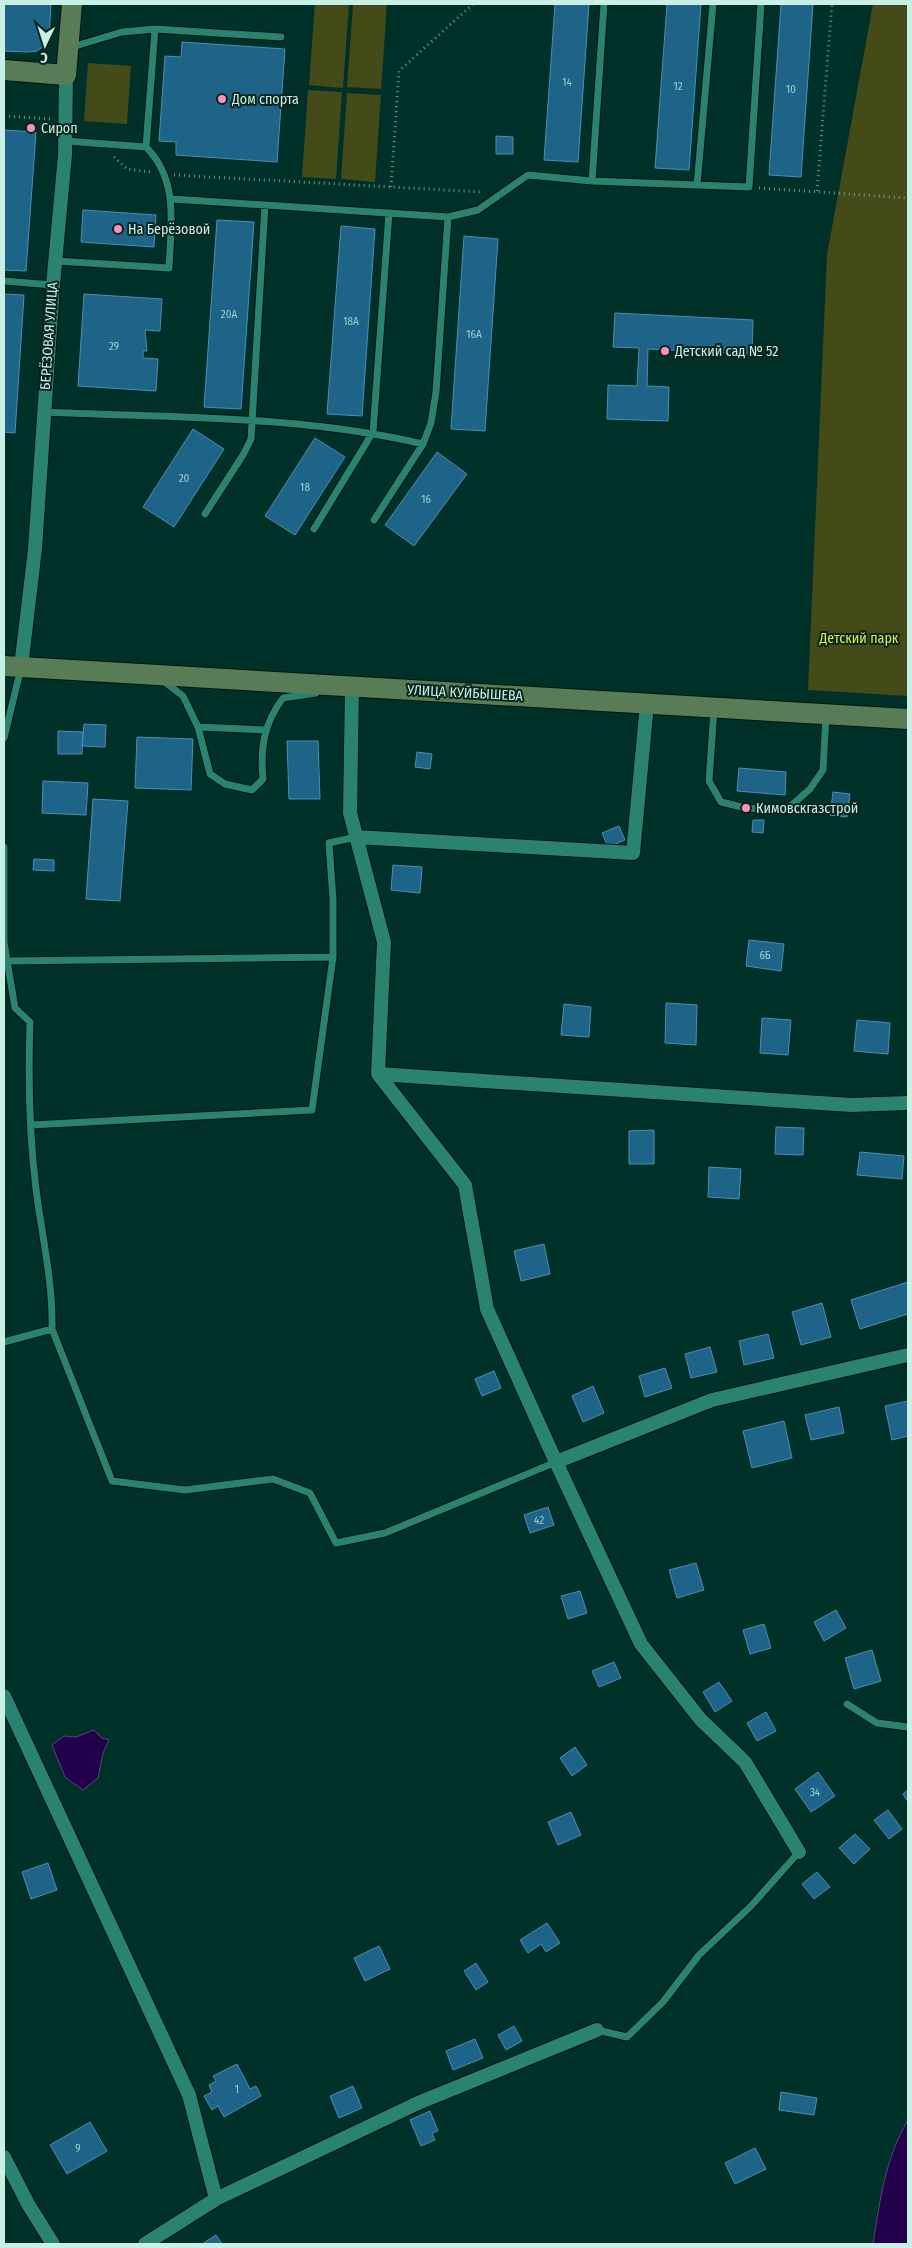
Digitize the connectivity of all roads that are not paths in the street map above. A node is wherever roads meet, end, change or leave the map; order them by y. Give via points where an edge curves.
1 (72, 4) edge
2 (604, 4) edge
3 (713, 4) edge
4 (761, 4) edge
5 (155, 29) junction
6 (281, 37) dead end
7 (68, 48) junction
8 (4, 70) edge
9 (66, 75) junction
10 (66, 141) junction
11 (146, 147) junction
12 (592, 181) junction
13 (697, 185) junction
14 (172, 199) junction
15 (265, 205) junction
16 (389, 213) junction
17 (448, 217) junction
18 (56, 261) junction
19 (4, 281) edge
20 (53, 284) junction
21 (44, 412) junction
22 (251, 421) junction
23 (373, 432) junction
24 (423, 444) junction
25 (205, 514) dead end
26 (374, 520) dead end
27 (314, 529) dead end
28 (9, 665) edge
29 (156, 675) junction
30 (352, 687) junction
31 (647, 704) junction
32 (714, 709) junction
33 (826, 716) junction
34 (908, 719) edge
35 (198, 727) junction
36 (266, 730) junction
37 (4, 738) edge
38 (356, 837) junction
39 (4, 847) edge
40 (333, 957) junction
41 (8, 961) junction
42 (378, 1074) junction
43 (908, 1103) edge
44 (31, 1125) junction
45 (52, 1329) junction
46 (4, 1342) edge
47 (908, 1355) edge
48 (556, 1462) junction
49 (4, 1696) edge
50 (846, 1704) dead end
51 (908, 1727) edge
52 (799, 1852) joint
53 (597, 2030) joint
54 (4, 2157) edge
55 (216, 2199) junction
56 (53, 2244) edge
57 (145, 2244) edge

1 - 7 main road, БЕРЁЗОВАЯ УЛИЦА
2 - 12 lane
3 - 13 lane
4 - 13 lane via 749,187
5 - 6 lane
5 - 7 lane via 122,32
5 - 11 lane
7 - 9 main road, БЕРЁЗОВАЯ УЛИЦА
8 - 9 main road
9 - 10 street, БЕРЁЗОВАЯ УЛИЦА
10 - 11 lane
10 - 18 street, БЕРЁЗОВАЯ УЛИЦА
11 - 14 lane via 166,174
12 - 13 lane
12 - 17 lane via 528,175 478,210
14 - 15 lane
14 - 18 lane via 170,268
15 - 16 lane
15 - 22 lane
16 - 17 lane
16 - 23 lane
17 - 24 lane via 436,392 431,423
18 - 20 street, БЕРЁЗОВАЯ УЛИЦА
19 - 20 lane
20 - 21 street, БЕРЁЗОВАЯ УЛИЦА
21 - 22 lane
21 - 28 street, БЕРЁЗОВАЯ УЛИЦА via 35,549
22 - 23 lane
22 - 25 lane via 251,439
23 - 24 lane
23 - 27 lane
24 - 26 lane
28 - 29 main road, УЛИЦА КУЙБЫШЕВА
28 - 37 lane
29 - 30 main road, УЛИЦА КУЙБЫШЕВА
29 - 35 lane via 183,696
30 - 31 main road, УЛИЦА КУЙБЫШЕВА
30 - 36 lane via 283,698
30 - 38 street via 350,813
31 - 32 main road, УЛИЦА КУЙБЫШЕВА
31 - 38 street via 633,853
32 - 33 main road, УЛИЦА КУЙБЫШЕВА
32 - 33 lane via 710,781 721,802 746,808 786,810 810,789 822,770
33 - 34 main road, УЛИЦА КУЙБЫШЕВА
35 - 36 lane
35 - 36 lane via 210,774 225,784 252,790 263,779
38 - 40 lane via 329,842
38 - 42 street via 384,942
39 - 41 lane via 4,942
40 - 41 lane
40 - 44 lane via 312,1110
41 - 44 lane via 15,1008 30,1022 27,1086
42 - 43 street via 851,1105
42 - 48 street via 465,1185 487,1309
44 - 45 lane via 36,1189 53,1296
45 - 46 lane
45 - 48 lane via 112,1481 185,1490 273,1479 310,1493 336,1543 385,1533
47 - 48 street via 712,1400
48 - 52 street via 641,1644 701,1720 745,1762
49 - 55 street via 189,2095
50 - 51 lane via 877,1723
52 - 53 lane via 751,1906 699,1955 663,2002 628,2037
53 - 55 street via 418,2103
54 - 56 street
55 - 57 street

